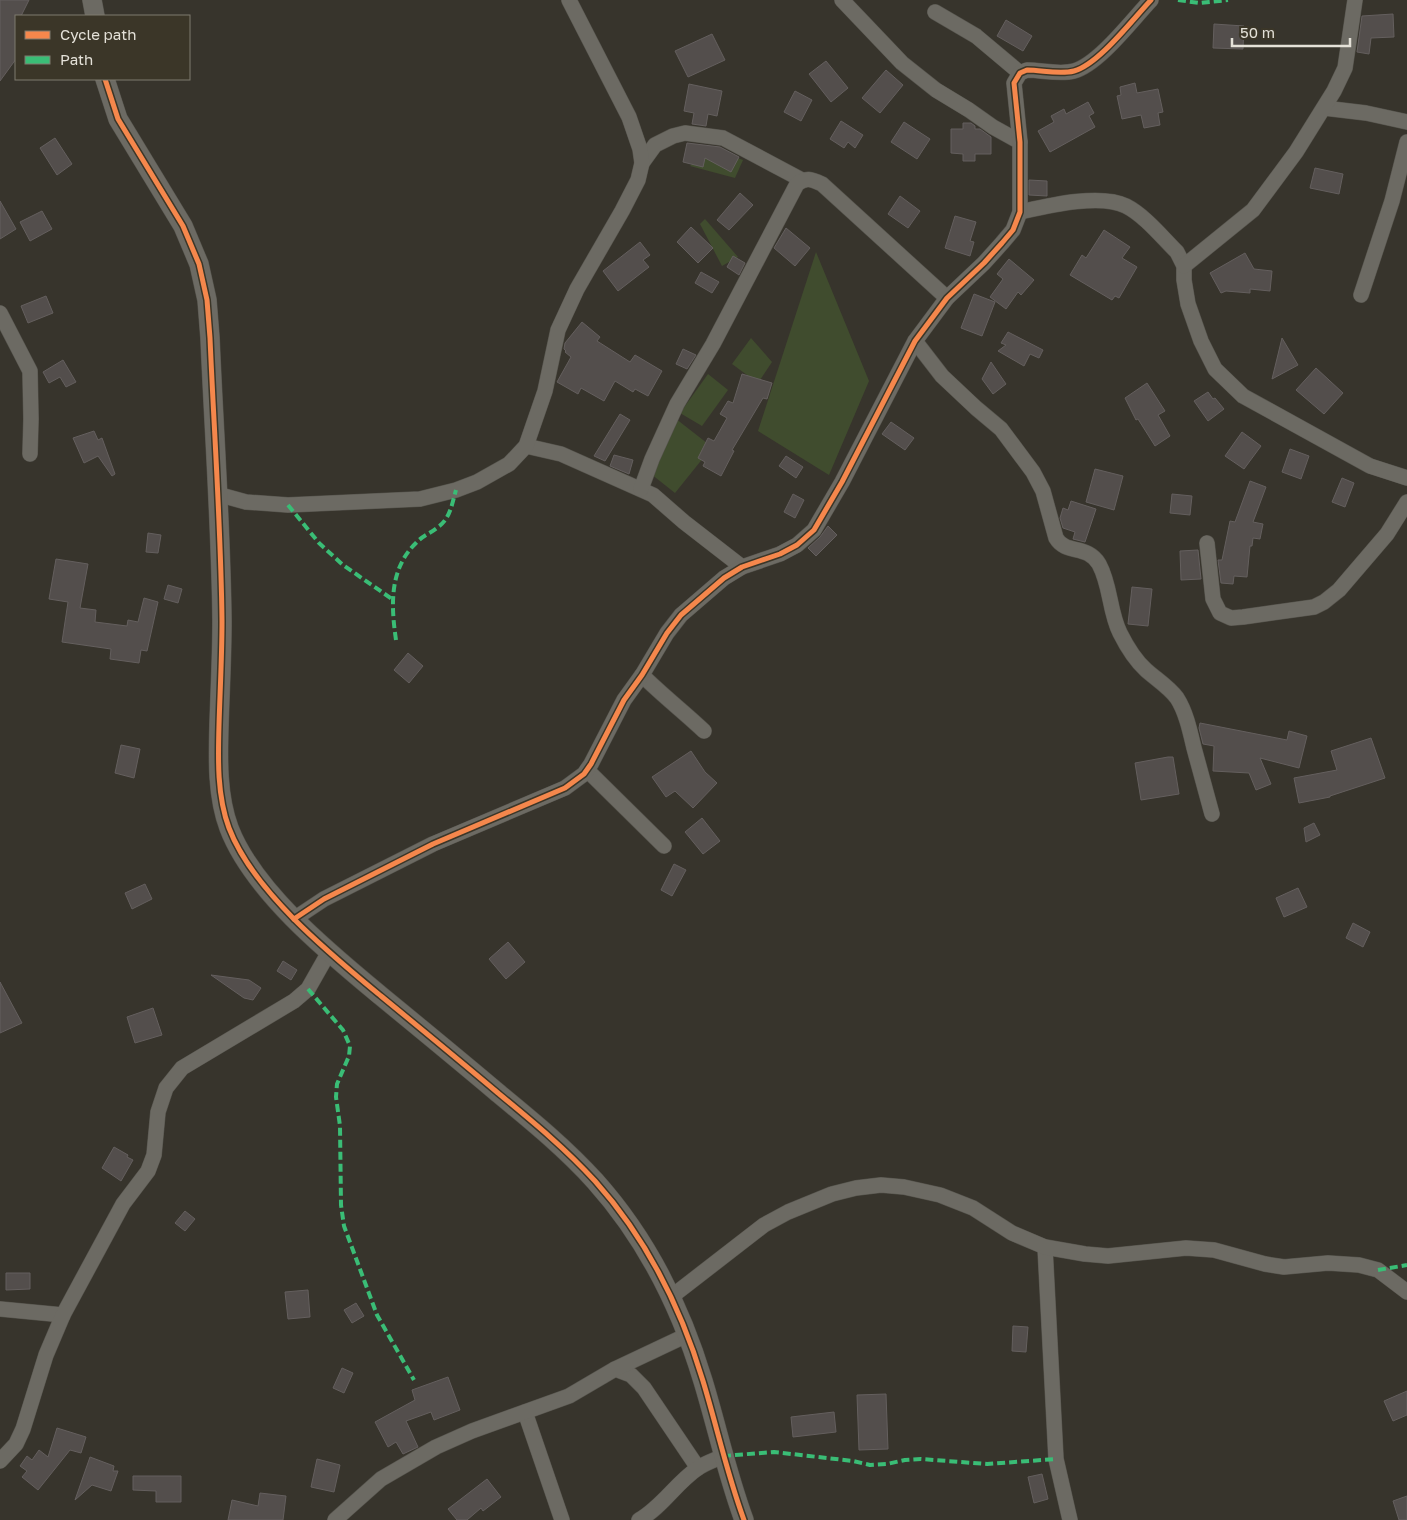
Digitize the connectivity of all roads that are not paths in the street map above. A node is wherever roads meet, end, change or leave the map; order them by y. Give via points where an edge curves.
1 (92, 0) edge
2 (568, 0) edge
3 (842, 0) edge
4 (1151, 0) edge
5 (1354, 0) edge
6 (935, 12) dead end
7 (95, 15) edge
8 (1020, 73) junction
9 (105, 80) edge
10 (1324, 108) junction
11 (1407, 122) edge
12 (1020, 142) junction
13 (1407, 142) edge
14 (642, 163) junction
15 (802, 180) junction
16 (1020, 212) junction
17 (1184, 266) junction
18 (1361, 295) dead end
19 (947, 298) junction
20 (0, 313) edge
21 (915, 341) junction
22 (526, 446) junction
23 (30, 454) dead end
24 (1407, 478) edge
25 (641, 489) junction
26 (217, 494) junction
27 (1407, 502) edge
28 (1208, 543) dead end
29 (742, 567) junction
30 (642, 675) junction
31 (704, 731) dead end
32 (586, 770) junction
33 (1212, 814) dead end
34 (664, 846) dead end
35 (294, 919) junction
36 (329, 952) junction
37 (1045, 1247) junction
38 (1407, 1292) edge
39 (671, 1297) junction
40 (0, 1309) edge
41 (63, 1315) junction
42 (687, 1335) junction
43 (615, 1370) junction
44 (524, 1412) junction
45 (723, 1456) junction
46 (0, 1461) edge
47 (698, 1468) junction
48 (335, 1520) edge
49 (562, 1520) edge
50 (639, 1520) edge
51 (744, 1520) edge
52 (1070, 1520) edge

1 - 7 street
2 - 14 street via 628,117
3 - 12 street via 902,63 936,90
4 - 8 street via 1108,47 1083,67 1072,72 1027,70
5 - 10 street via 1345,68
6 - 8 street via 976,36
8 - 12 street via 1014,83 1014,95
9 - 26 street via 118,119 183,226 199,264 207,300 210,338
10 - 11 street
10 - 17 street via 1253,210
12 - 16 street
13 - 18 street via 1392,201
14 - 15 street via 654,145 685,133 723,138
14 - 22 street via 638,180 558,330 545,391
15 - 19 street via 809,178 822,184
15 - 25 street via 677,404
16 - 17 street via 1060,204 1110,201 1126,206 1141,216 1177,252
16 - 19 street via 1002,243
17 - 24 street via 1188,304 1201,341 1215,368 1243,396 1370,466
19 - 21 street
20 - 23 street via 30,371
21 - 29 street via 814,530 780,554
21 - 33 street via 942,376 1000,428 1033,472 1044,491 1059,543 1086,551 1099,564 1108,585 1120,634 1144,668 1177,698 1188,722
22 - 25 street via 561,454
22 - 26 street via 509,464 477,482 420,499 288,505 246,502
25 - 29 street via 653,495
26 - 35 street via 222,621 218,754 221,795 228,826 241,853
27 - 28 street via 1387,534 1339,590 1314,607 1231,618 1220,613 1212,599
29 - 30 street via 681,615
30 - 31 street
30 - 32 street via 624,700
32 - 34 street
32 - 35 street via 555,794 433,844 324,899
35 - 36 street
36 - 39 street via 559,1143 627,1222
36 - 41 street via 308,989 294,1001 182,1068 166,1088 158,1112 154,1155 148,1171 123,1204
37 - 38 street via 1108,1256 1186,1248 1214,1250 1284,1267 1328,1263 1358,1265 1378,1270
37 - 39 street via 1012,1233 973,1208 940,1195 881,1185 856,1188 805,1205 764,1226
37 - 52 street via 1056,1459
39 - 42 street
40 - 41 street
41 - 46 street via 46,1355 23,1429 16,1444
42 - 43 street
42 - 45 street via 703,1380
43 - 44 street via 569,1396
43 - 47 street via 632,1375 644,1388
44 - 48 street via 436,1447 381,1478
44 - 49 street
45 - 47 street
45 - 51 street
47 - 50 street via 656,1509

